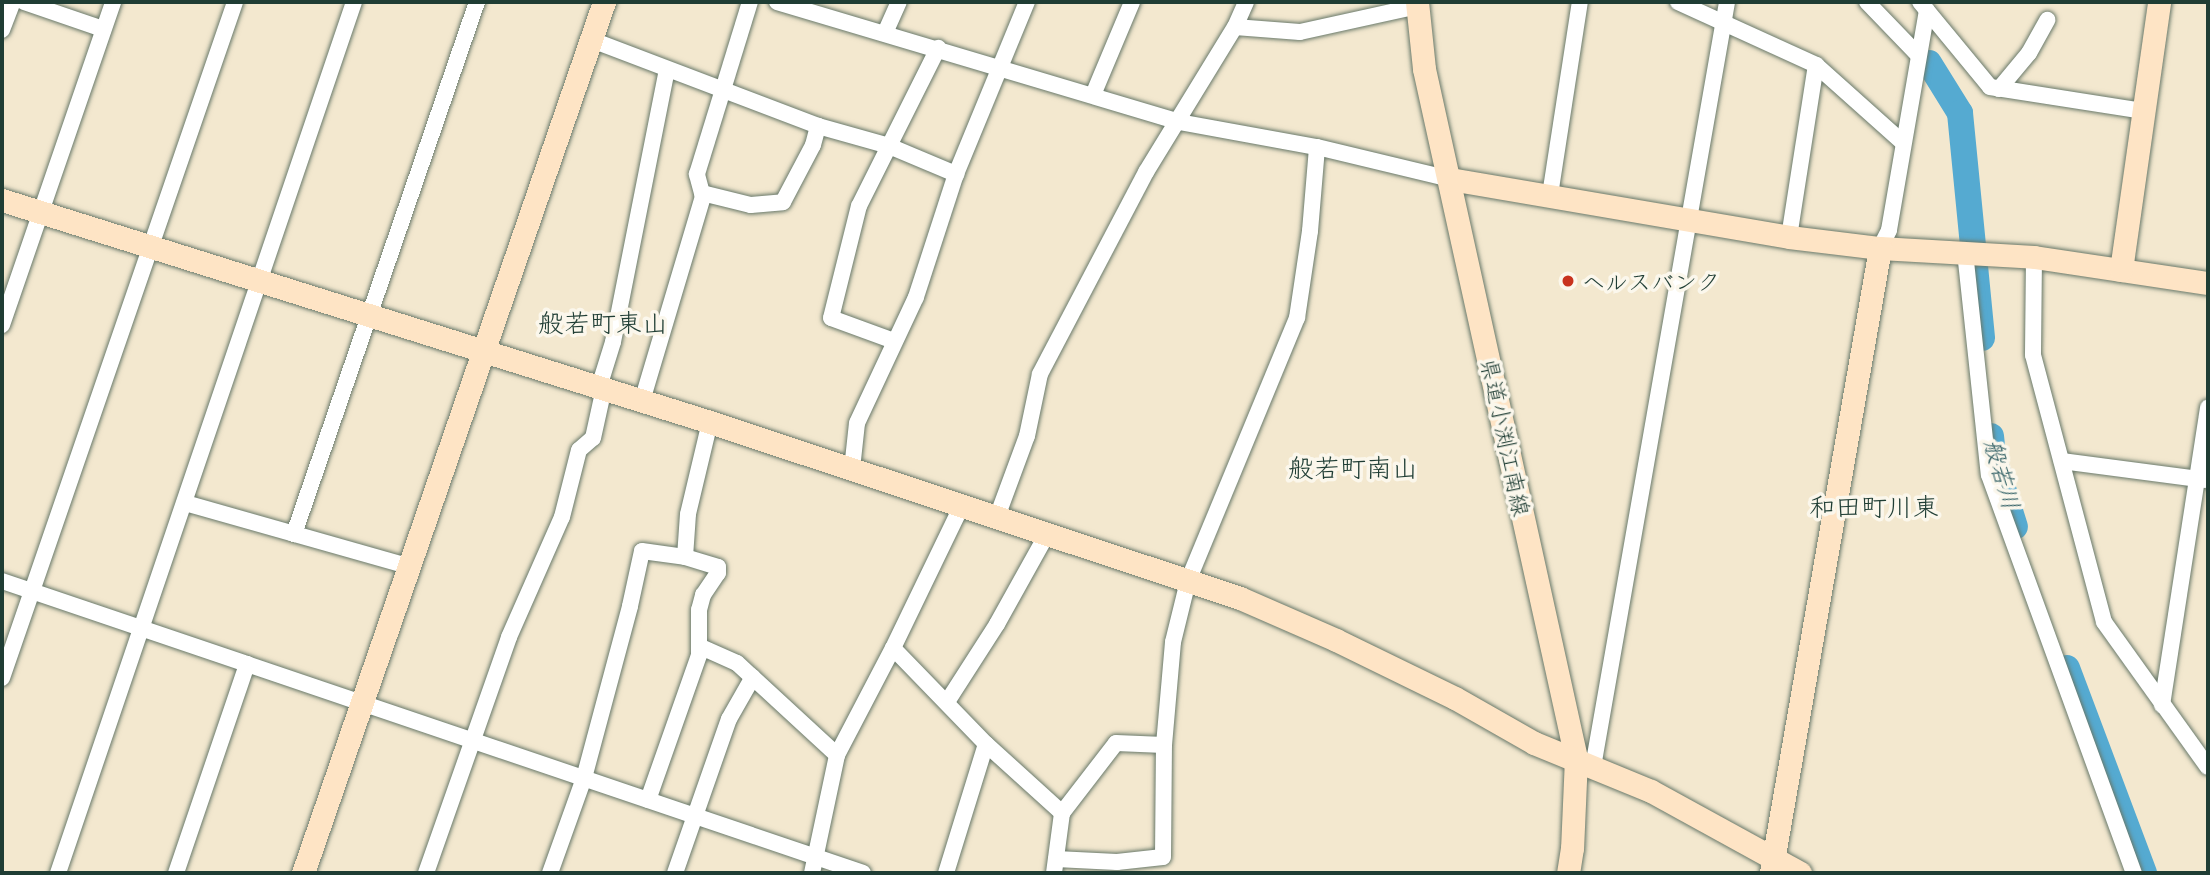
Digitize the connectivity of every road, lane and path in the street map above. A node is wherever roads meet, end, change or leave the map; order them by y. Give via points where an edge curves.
1 (13, 2) edge
2 (24, 2) edge
3 (113, 2) edge
4 (235, 2) edge
5 (354, 2) edge
6 (477, 2) edge
7 (604, 2) edge
8 (750, 2) edge
9 (776, 2) edge
10 (899, 2) edge
11 (1027, 2) edge
12 (1132, 2) edge
13 (1246, 2) edge
14 (1580, 2) edge
15 (1678, 2) edge
16 (1727, 2) edge
17 (1867, 2) edge
18 (2159, 2) edge
19 (1418, 4) edge
20 (1924, 6) edge
21 (2047, 20) dead end
22 (1724, 22) junction
23 (1235, 27) junction
24 (103, 29) junction
25 (2, 30) edge
26 (885, 33) junction
27 (592, 40) junction
28 (938, 48) junction
29 (1918, 55) junction
30 (1816, 65) junction
31 (1001, 67) junction
32 (667, 70) junction
33 (1999, 89) junction
34 (725, 92) junction
35 (1093, 95) junction
36 (2144, 111) junction
37 (1179, 122) junction
38 (818, 126) junction
39 (1902, 142) junction
40 (889, 146) junction
41 (1317, 147) junction
42 (956, 174) junction
43 (1450, 178) junction
44 (702, 193) junction
45 (1550, 195) junction
46 (2, 200) edge
47 (41, 212) junction
48 (1688, 220) junction
49 (1789, 237) junction
50 (150, 246) junction
51 (1880, 248) junction
52 (1973, 252) junction
53 (2034, 257) junction
54 (2121, 270) junction
55 (259, 281) junction
56 (2208, 283) edge
57 (369, 315) junction
58 (2, 325) edge
59 (894, 341) junction
60 (483, 351) junction
61 (601, 388) junction
62 (642, 401) junction
63 (2208, 408) edge
64 (710, 422) junction
65 (2062, 461) junction
66 (852, 469) junction
67 (2203, 480) edge
68 (185, 503) junction
69 (962, 505) junction
70 (997, 517) junction
71 (293, 534) junction
72 (1047, 534) junction
73 (685, 556) junction
74 (408, 566) junction
75 (2, 581) edge
76 (1188, 581) junction
77 (32, 591) junction
78 (143, 629) junction
79 (701, 646) junction
80 (893, 648) junction
81 (247, 664) junction
82 (753, 677) junction
83 (2, 678) edge
84 (947, 702) junction
85 (361, 705) junction
86 (2162, 705) junction
87 (472, 741) junction
88 (986, 744) junction
89 (1164, 745) junction
90 (837, 755) junction
91 (1584, 763) junction
92 (2208, 767) edge
93 (584, 779) junction
94 (648, 800) junction
95 (1062, 813) junction
96 (695, 816) junction
97 (814, 865) edge
98 (1055, 866) edge
99 (1773, 867) edge
100 (58, 873) edge
101 (176, 873) edge
102 (303, 873) edge
103 (426, 873) edge
104 (550, 873) edge
105 (675, 873) edge
106 (863, 873) edge
107 (946, 873) edge
108 (1568, 873) edge
109 (1800, 873) edge
110 (2134, 873) edge

1 - 25 street
2 - 24 street
3 - 24 street
4 - 50 street
5 - 55 street
6 - 57 street
7 - 27 street
8 - 34 street
9 - 26 street
10 - 26 street
11 - 31 street
12 - 35 street
13 - 23 street
14 - 45 street
15 - 22 street
16 - 22 street
17 - 29 street
18 - 36 street
19 - 23 street via 1300,32
19 - 43 street, 県道小渕江南線 via 1424,69
20 - 29 street
20 - 33 street via 1990,87
21 - 33 street via 2029,53
22 - 30 street
22 - 48 street
23 - 37 street
24 - 47 street
26 - 28 street
27 - 32 street
27 - 60 street
28 - 31 street
28 - 40 street
29 - 39 street
30 - 39 street
30 - 49 street
31 - 35 street
31 - 42 street
32 - 34 street
32 - 61 street
33 - 36 street
34 - 38 street
34 - 44 street via 697,174
35 - 37 street
36 - 54 street
37 - 41 street
37 - 70 street via 1146,172 1040,374 1027,436
38 - 40 street
38 - 44 street via 783,202 751,205
39 - 51 street via 1889,230
40 - 42 street
40 - 59 street via 859,205 831,318
41 - 43 street
41 - 76 street via 1297,318
42 - 59 street via 921,285
43 - 45 street
43 - 91 street, 県道小渕江南線
44 - 62 street
45 - 48 street
46 - 47 street
47 - 50 street
47 - 58 street
48 - 49 street
48 - 91 street
49 - 51 street
50 - 55 street
50 - 77 street
51 - 52 street
51 - 99 street
52 - 53 street
52 - 110 street via 1989,474
53 - 54 street
53 - 65 street via 2032,346
54 - 56 street
55 - 57 street
55 - 68 street
57 - 60 street
57 - 71 street
59 - 66 street via 858,423
60 - 61 street
60 - 74 street
61 - 62 street
61 - 87 street via 593,438 579,450 562,516 509,637
62 - 64 street
63 - 67 street
64 - 66 street
64 - 73 street via 688,514
65 - 67 street
65 - 86 street via 2104,622
66 - 69 street
67 - 86 street
68 - 71 street
68 - 78 street
69 - 70 street
69 - 80 street
70 - 72 street
71 - 74 street
72 - 76 street
72 - 84 street
73 - 79 street via 718,567 699,610
73 - 93 street via 642,551
74 - 85 street
75 - 77 street
76 - 89 street via 1173,642
76 - 91 street via 1336,640 1534,743
77 - 78 street
77 - 83 street
78 - 81 street
78 - 100 street
79 - 82 street via 737,663
79 - 94 street
80 - 84 street
80 - 90 street
81 - 85 street
81 - 101 street
82 - 90 street
82 - 96 street via 729,719
84 - 88 street
85 - 87 street
85 - 102 street
86 - 92 street
87 - 93 street
87 - 103 street
88 - 95 street
88 - 107 street
89 - 95 street via 1116,743
89 - 98 street via 1163,857
90 - 97 street
91 - 99 street via 1651,791
91 - 108 street, 県道小渕江南線
93 - 94 street
93 - 104 street
94 - 96 street
95 - 98 street
96 - 97 street
96 - 105 street
97 - 106 street
99 - 109 street

